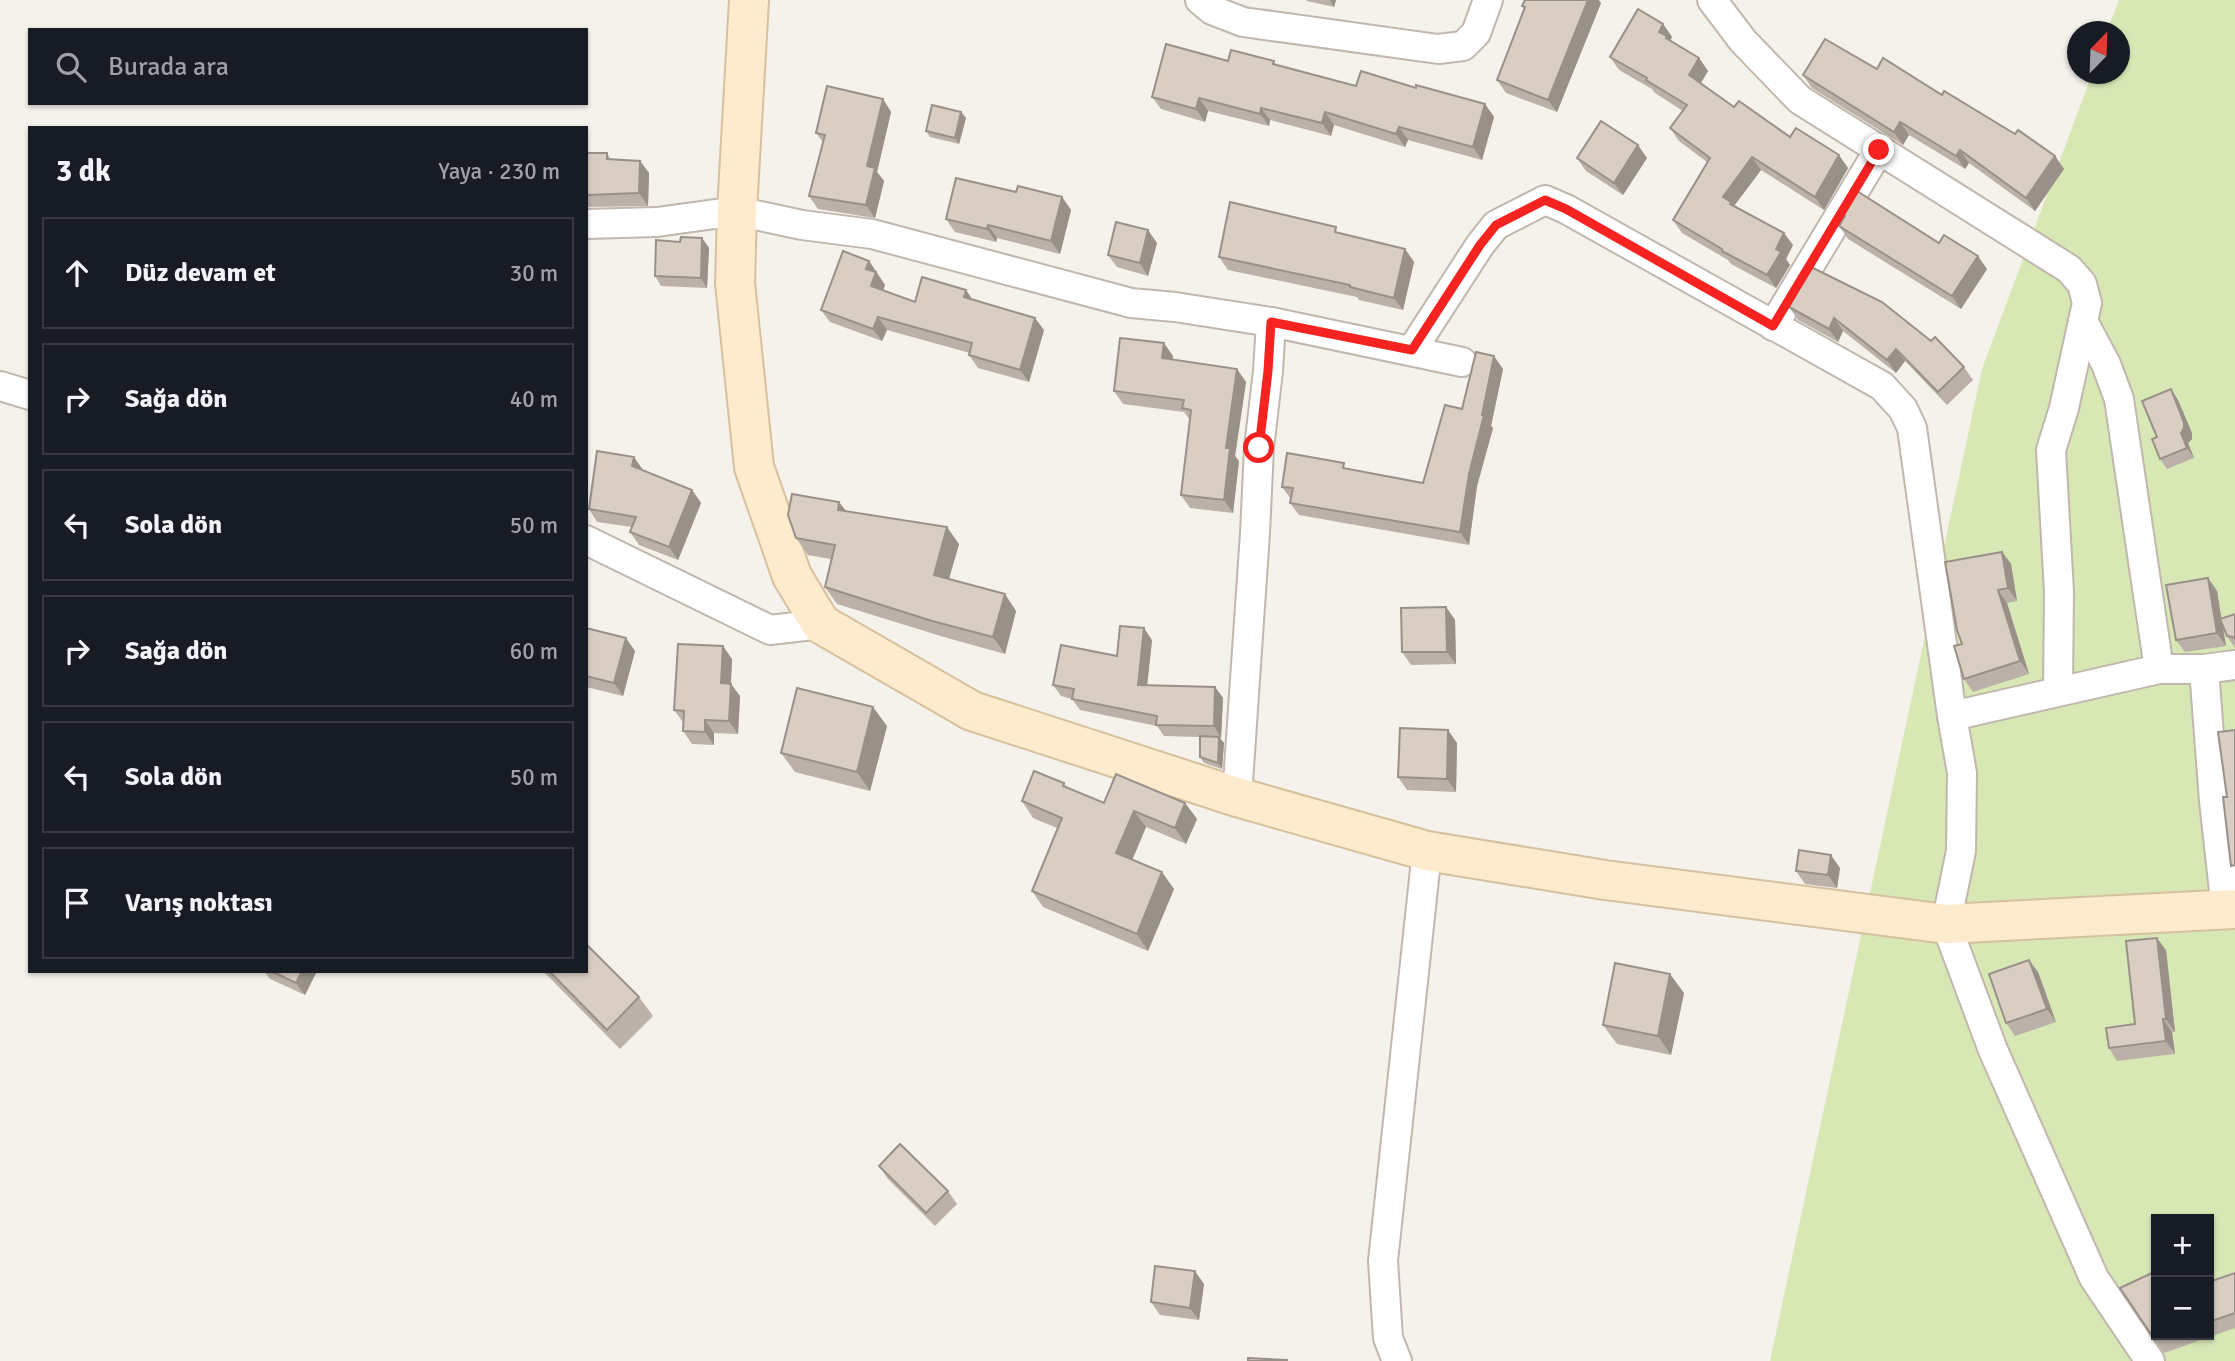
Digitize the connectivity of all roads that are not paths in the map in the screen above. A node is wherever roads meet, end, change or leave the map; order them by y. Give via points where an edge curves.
1 (749, 0) edge
2 (1200, 0) edge
3 (1488, 0) edge
4 (1712, 0) edge
5 (1879, 150) junction
6 (737, 211) junction
7 (588, 224) edge
8 (2083, 321) junction
9 (1271, 322) junction
10 (1773, 326) junction
11 (1412, 350) junction
12 (1462, 362) dead end
13 (0, 386) edge
14 (28, 394) edge
15 (588, 541) edge
16 (821, 624) junction
17 (2235, 665) edge
18 (2159, 668) junction
19 (2204, 669) junction
20 (2058, 690) junction
21 (1952, 716) junction
22 (1237, 797) junction
23 (1427, 851) junction
24 (2230, 909) edge
25 (1946, 924) junction
26 (1397, 1361) edge
27 (2150, 1361) edge

1 - 6 street
2 - 3 street via 1212,10 1244,22 1438,49 1463,46 1476,33
4 - 5 street via 1743,41 1800,100
5 - 8 street via 2069,269 2082,284 2087,303
5 - 10 street
6 - 7 street via 657,222
6 - 9 street via 872,234 1131,303
6 - 16 street via 735,283 754,467 792,576
8 - 18 street via 2119,399
8 - 20 street via 2051,450
9 - 11 street
9 - 22 street
10 - 11 street via 1545,200 1496,225
10 - 21 street via 1882,386 1908,419
11 - 12 street
13 - 14 street
15 - 16 street via 771,631
16 - 22 street via 972,711
17 - 19 street
18 - 19 street
18 - 20 street
19 - 24 street via 2214,801
20 - 21 street
21 - 25 street via 1962,774 1961,851
22 - 23 street
23 - 25 street via 1605,880
23 - 26 street via 1383,1261 1388,1338
24 - 25 street
25 - 27 street via 1993,1051 2094,1278

